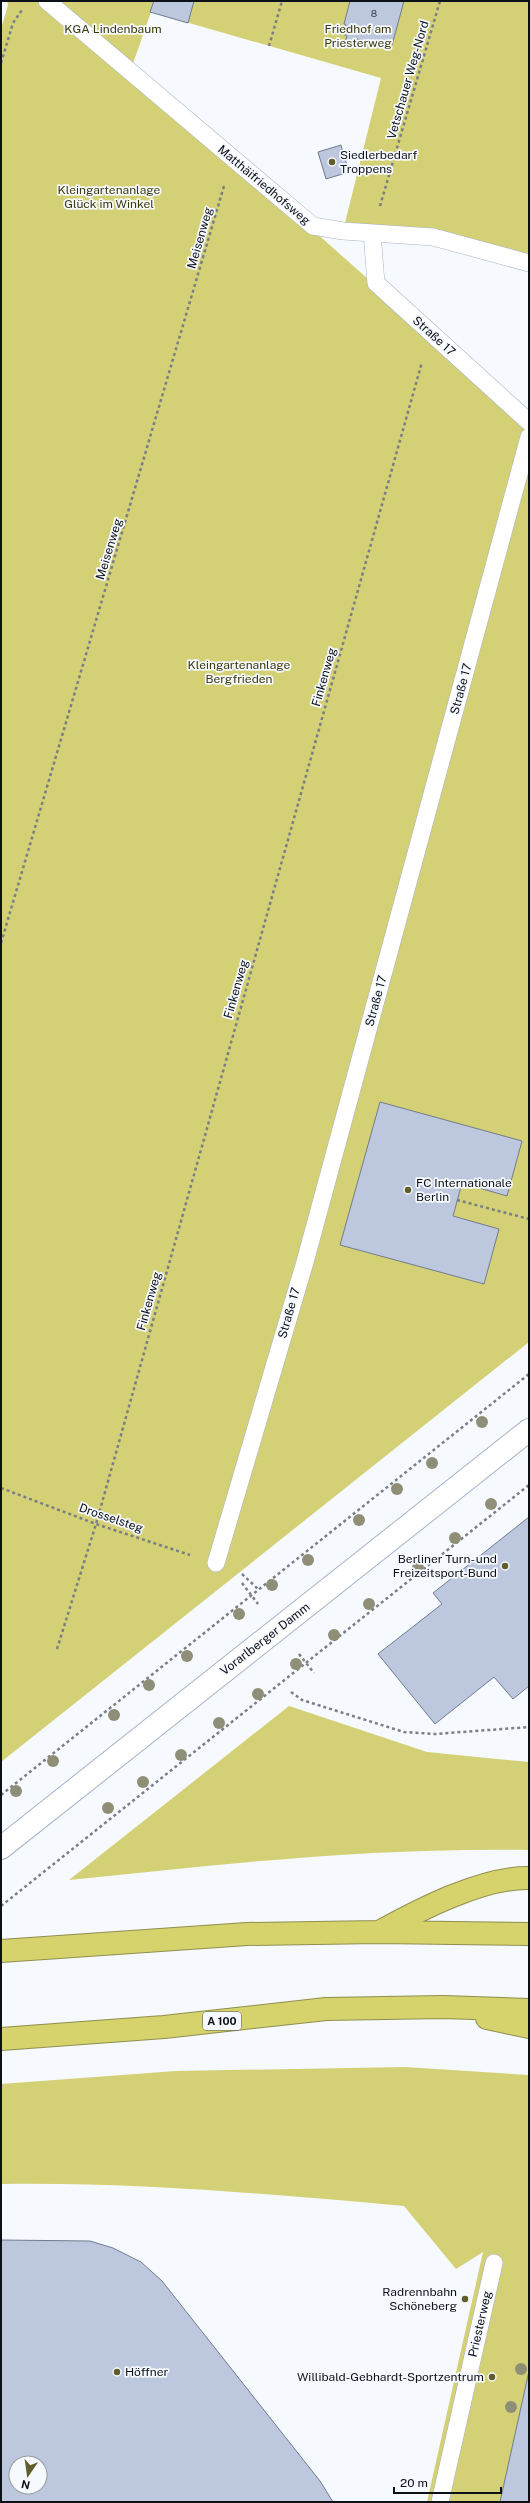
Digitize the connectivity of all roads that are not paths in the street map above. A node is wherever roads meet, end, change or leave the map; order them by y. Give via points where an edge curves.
1 (48, 1) edge
2 (372, 233) junction
3 (529, 263) edge
4 (529, 422) edge
5 (529, 438) edge
6 (529, 1430) edge
7 (216, 1563) road end
8 (1, 1848) edge
9 (529, 1878) edge
10 (378, 1932) junction
11 (529, 1934) edge
12 (1, 1951) edge
13 (443, 2007) junction
14 (529, 2010) edge
15 (529, 2028) edge
16 (1, 2039) edge
17 (494, 2264) dead end
18 (440, 2502) edge

1 - 2 lane, Matthäifriedhofsweg via 313,226
2 - 3 lane, Matthäifriedhofsweg via 433,237
2 - 4 lane, Straße 17 via 376,283
5 - 7 lane, Straße 17 via 305,1262
6 - 8 street, Vorarlberger Damm
9 - 10 highway via 516,1877 473,1889 422,1909
10 - 11 highway
10 - 12 highway via 247,1934
13 - 14 highway, A 100
13 - 15 highway
13 - 16 highway, A 100 via 326,2009 164,2027
17 - 18 lane, Priesterweg

